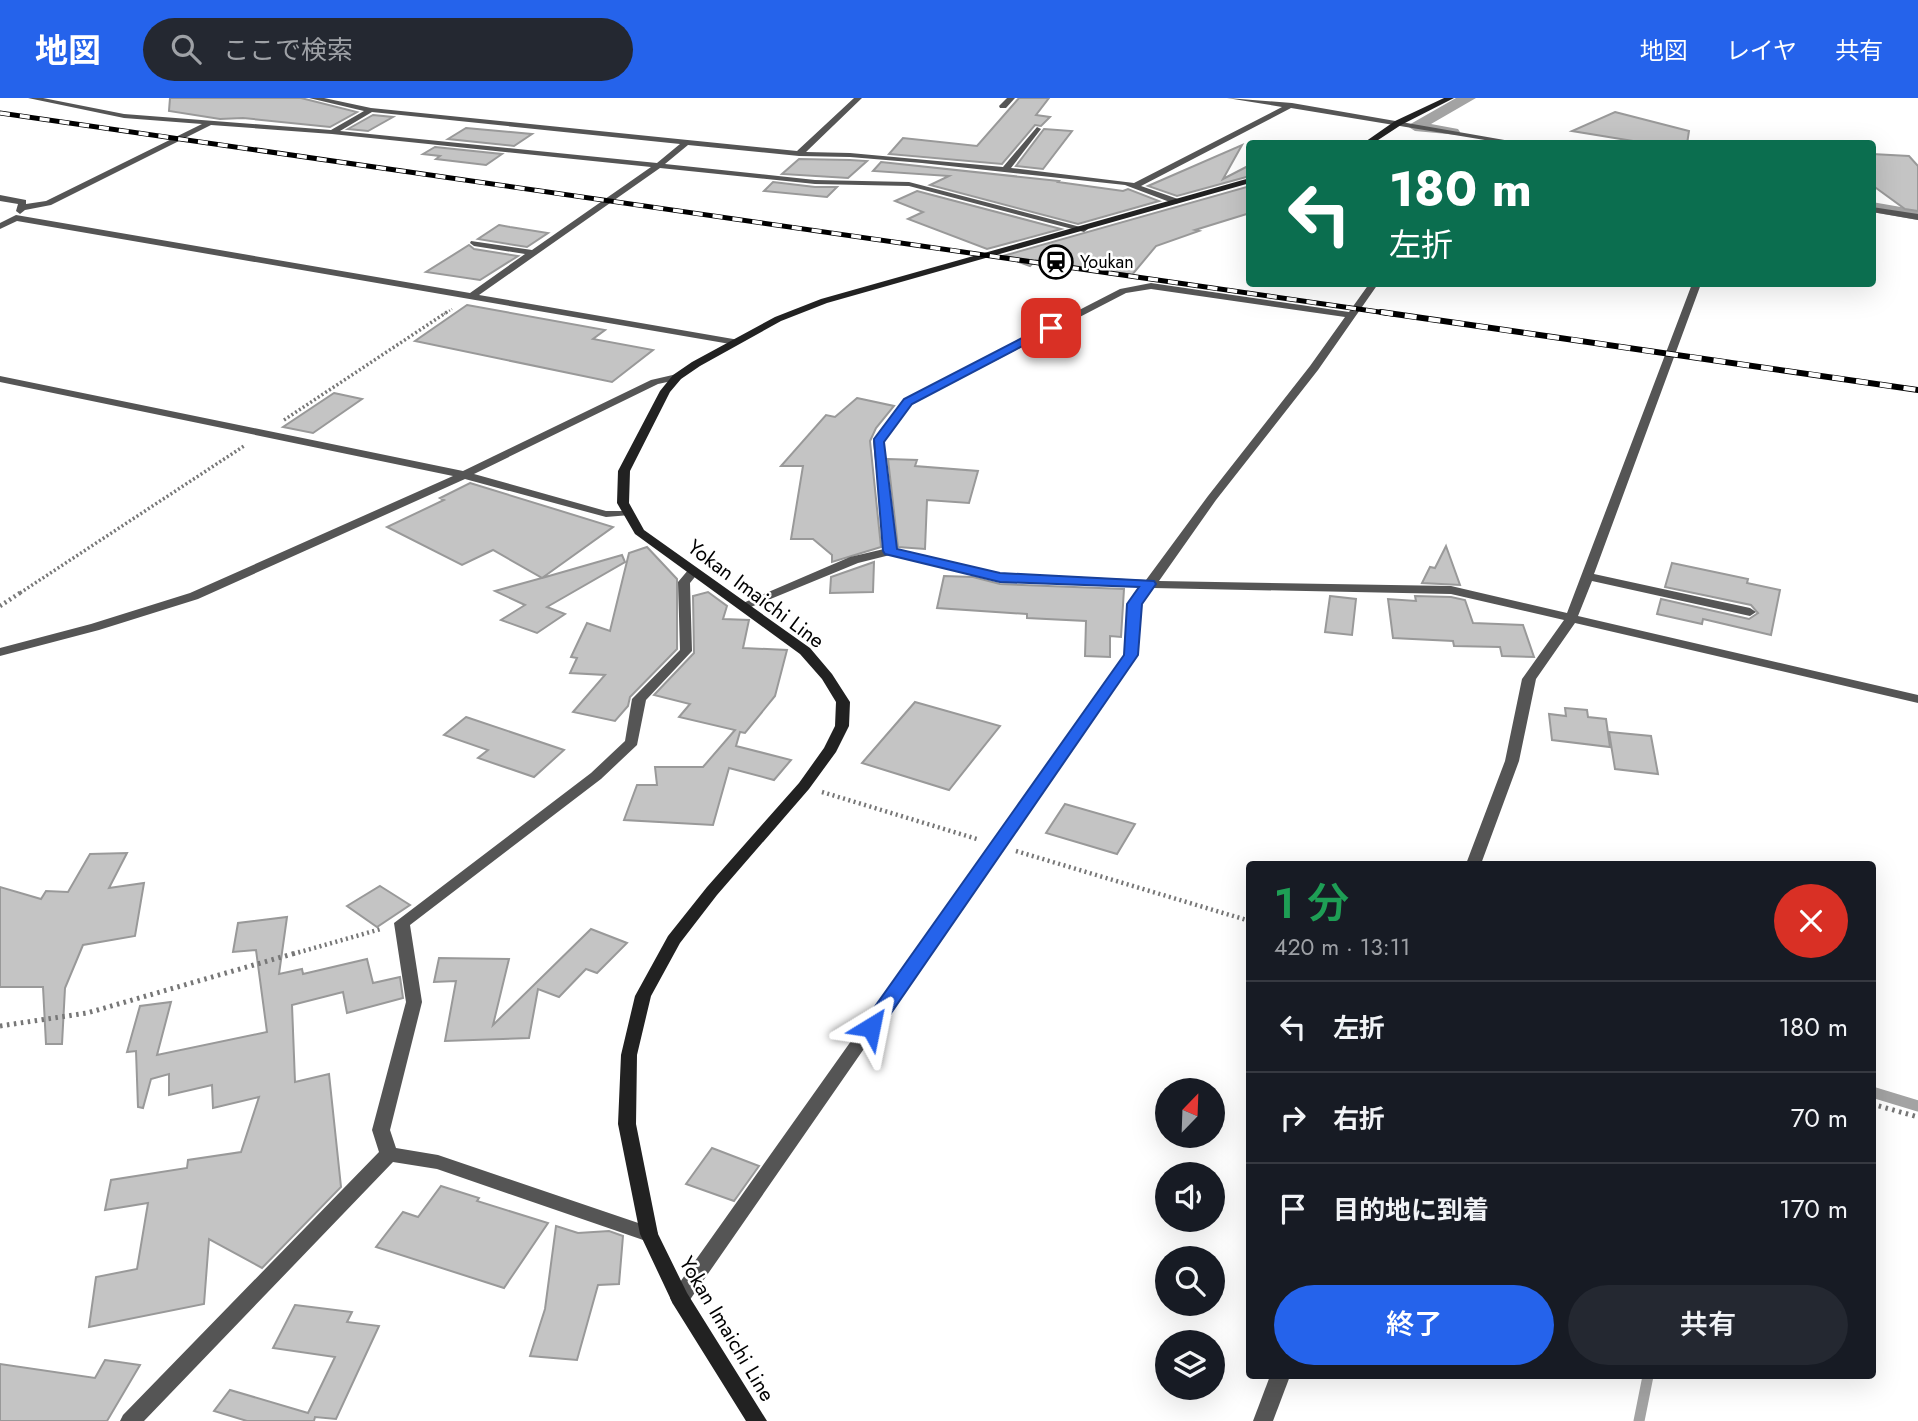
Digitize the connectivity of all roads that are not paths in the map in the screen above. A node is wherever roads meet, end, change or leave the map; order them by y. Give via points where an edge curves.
1 (32, 98) edge
2 (313, 98) edge
3 (858, 98) edge
4 (1011, 98) edge
5 (1231, 98) edge
6 (1268, 98) edge
7 (1450, 98) edge
8 (1292, 101) edge
9 (1282, 103) junction
10 (1003, 106) dead end
11 (371, 110) junction
12 (209, 123) junction
13 (1398, 123) junction
14 (1037, 129) dead end
15 (332, 132) junction
16 (1372, 140) edge
17 (1500, 140) edge
18 (686, 143) junction
19 (799, 154) junction
20 (922, 161) junction
21 (657, 167) junction
22 (1005, 170) junction
23 (1246, 181) edge
24 (909, 184) junction
25 (1134, 186) junction
26 (0, 198) edge
27 (1175, 201) junction
28 (21, 208) junction
29 (1876, 210) edge
30 (1918, 217) edge
31 (16, 218) junction
32 (0, 226) edge
33 (1084, 229) junction
34 (474, 243) dead end
35 (533, 253) junction
36 (1371, 287) edge
37 (1696, 287) edge
38 (473, 295) junction
39 (1350, 315) junction
40 (736, 342) junction
41 (677, 377) junction
42 (0, 379) edge
43 (464, 475) junction
44 (626, 513) junction
45 (890, 551) junction
46 (693, 572) junction
47 (1587, 576) junction
48 (1149, 584) junction
49 (742, 606) junction
50 (1750, 612) dead end
51 (1571, 619) junction
52 (0, 652) edge
53 (1918, 699) edge
54 (1474, 861) edge
55 (389, 1154) junction
56 (649, 1234) junction
57 (680, 1298) junction
58 (1279, 1379) edge
59 (131, 1421) edge
60 (757, 1421) edge
61 (1264, 1421) edge

1 - 12 street via 124,116
2 - 11 street
3 - 19 street
4 - 10 street
5 - 9 street
6 - 9 street
7 - 13 main road
8 - 9 street
8 - 13 street
8 - 25 street
11 - 15 street
11 - 18 street
12 - 15 street
12 - 28 street via 48,203
13 - 16 main road
13 - 17 street
14 - 22 street
15 - 21 street
18 - 19 street
18 - 21 street
19 - 20 street
20 - 22 street
20 - 24 street
21 - 24 street via 814,182
21 - 35 street
22 - 25 street
23 - 27 main road
24 - 33 street
25 - 27 street
26 - 28 street via 23,202
27 - 33 main road
28 - 31 street
29 - 30 street
31 - 32 street
31 - 38 street
33 - 40 main road via 824,301
34 - 35 street
35 - 38 street
36 - 39 street
37 - 47 street
38 - 40 street
39 - 45 street via 1151,286 1111,297 908,402 878,441
39 - 48 street
40 - 41 main road
41 - 43 street via 655,382
41 - 44 main road via 665,391 624,471
42 - 43 street
43 - 44 street via 606,514
43 - 52 street via 194,596
44 - 46 main road, Yokan Imaichi Line via 639,532
45 - 48 street via 1000,578
45 - 49 street
46 - 49 main road, Yokan Imaichi Line
46 - 55 street via 684,582 686,651 639,699 632,742 596,776 402,923 414,1002 381,1130
47 - 50 street
47 - 51 street
48 - 51 street via 1451,590
48 - 57 street via 1135,604 1131,655
49 - 56 main road, Yokan Imaichi Line via 805,651 827,677 843,702 842,726 804,786 674,940 643,996 629,1055 627,1124
51 - 53 street
51 - 54 street via 1529,679 1513,761
55 - 56 street via 438,1162
55 - 59 street
56 - 57 main road, Yokan Imaichi Line
57 - 60 main road, Yokan Imaichi Line
58 - 61 street

